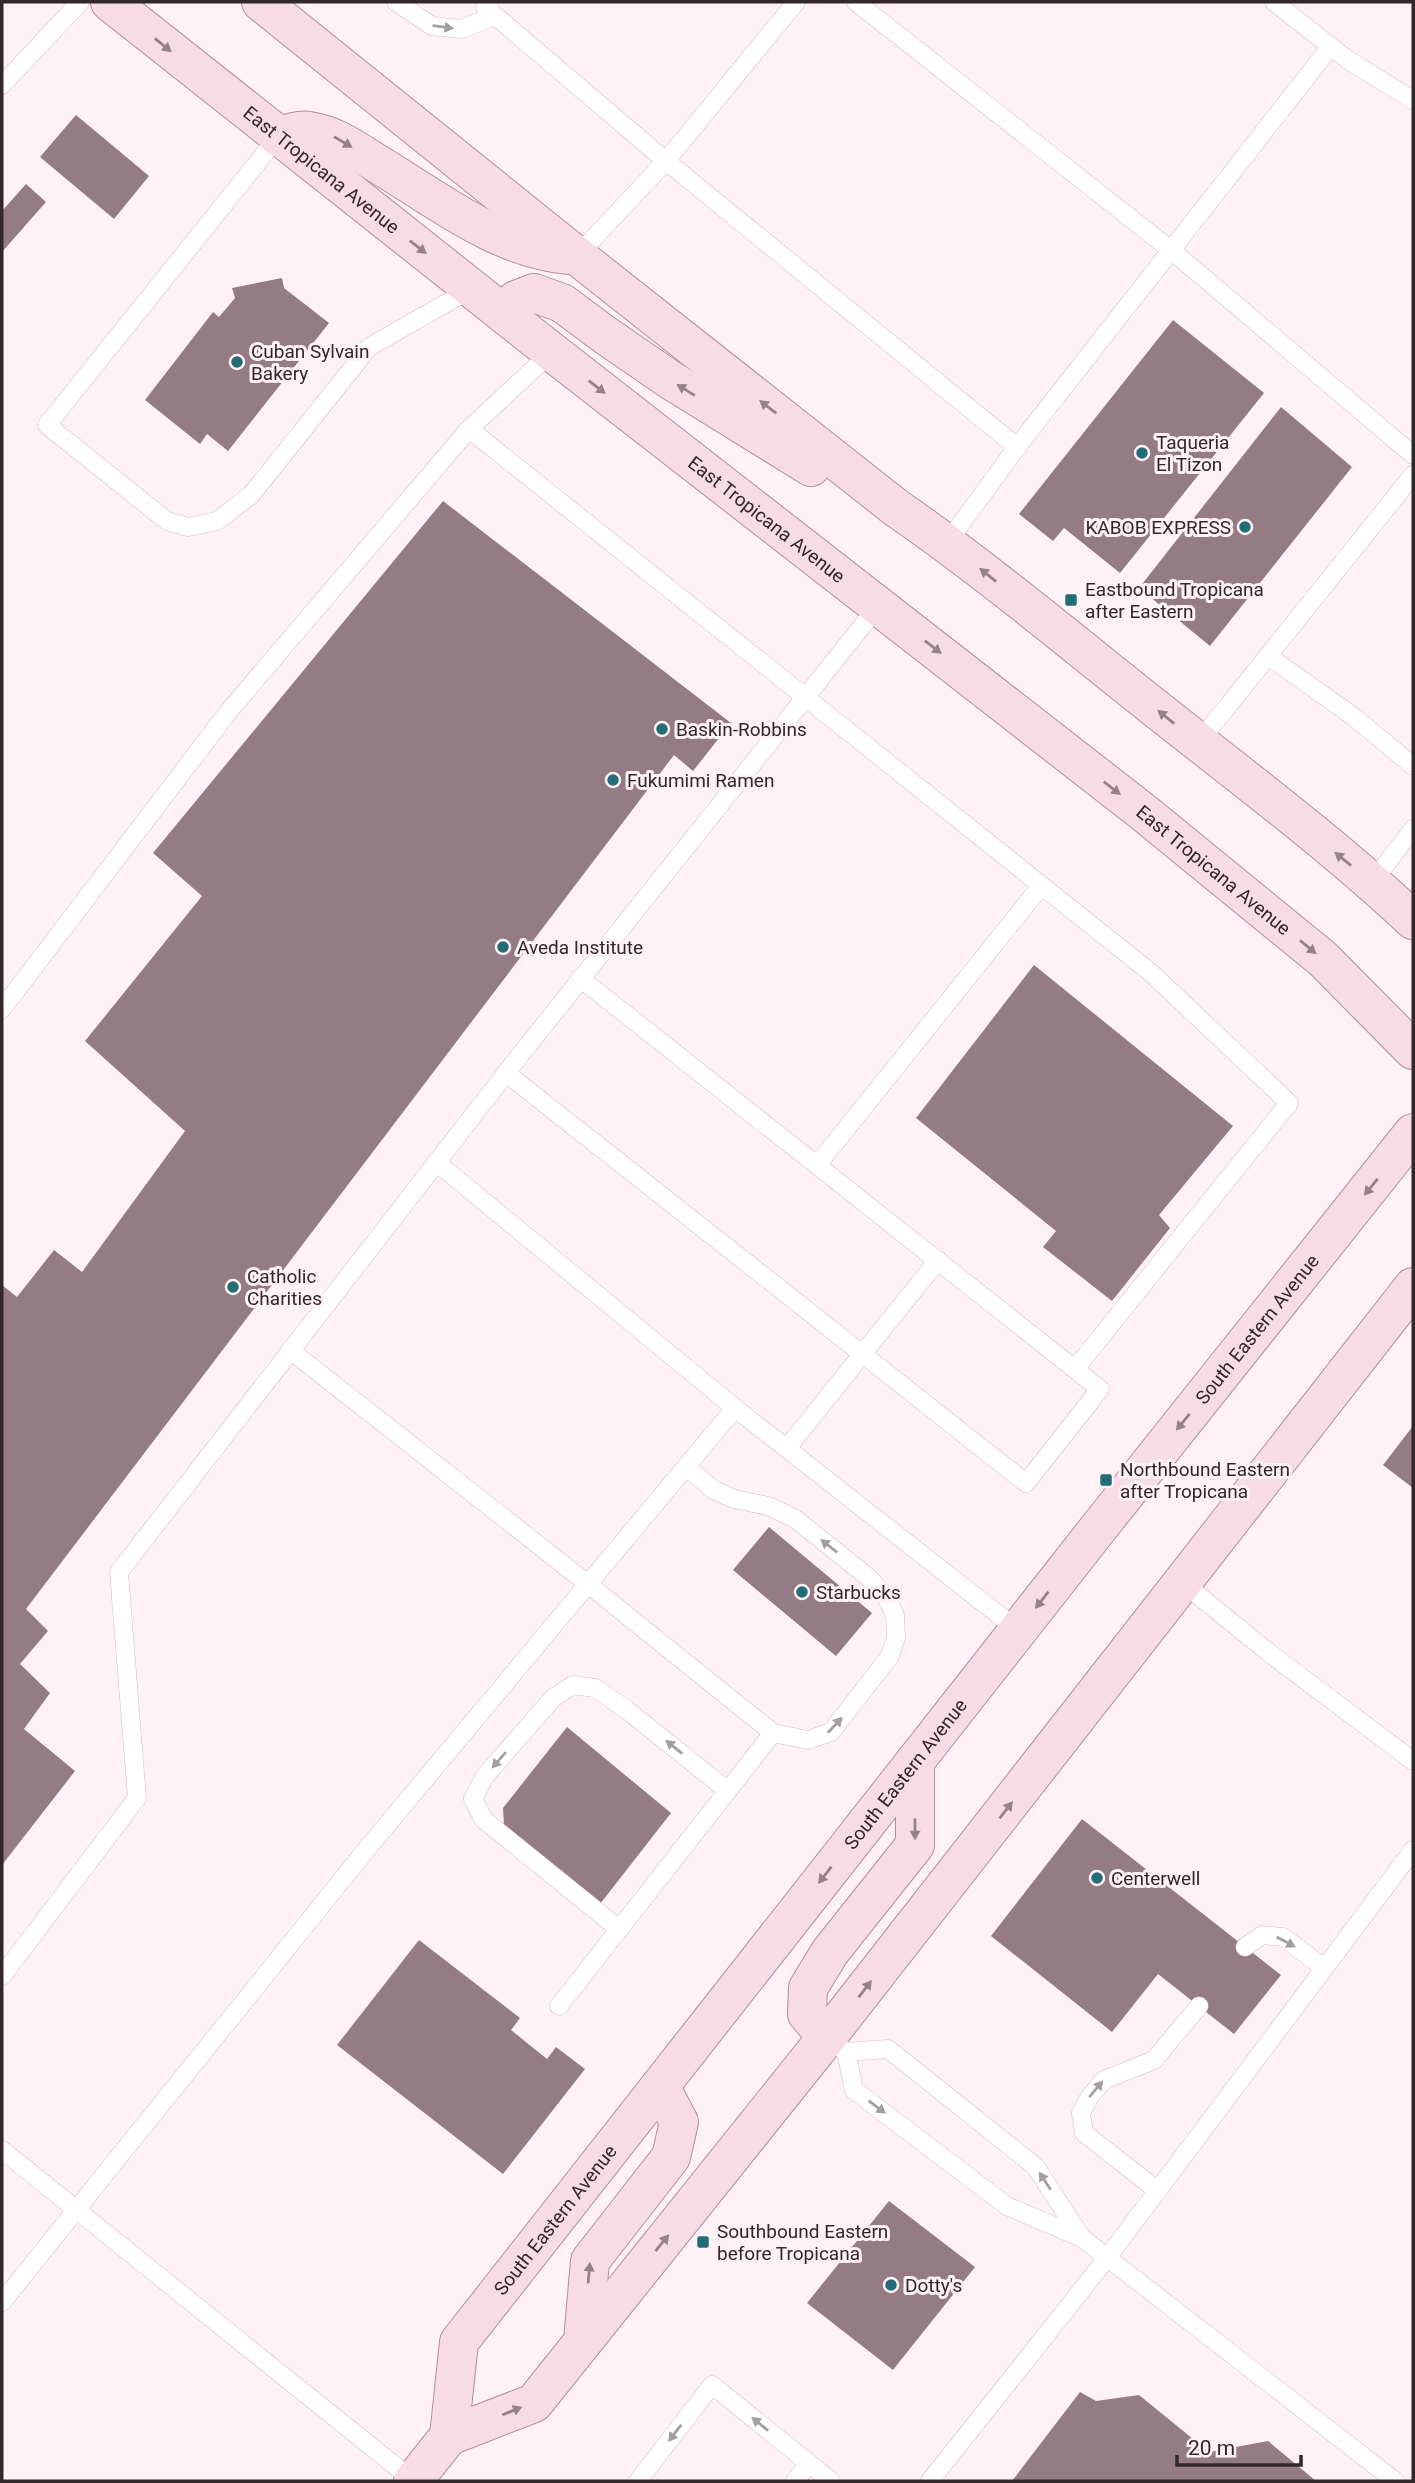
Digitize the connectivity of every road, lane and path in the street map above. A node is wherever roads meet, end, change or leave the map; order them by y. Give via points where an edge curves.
1 (80, 2) edge
2 (110, 2) edge
3 (261, 2) edge
4 (396, 2) edge
5 (796, 2) edge
6 (856, 2) edge
7 (1274, 2) edge
8 (492, 9) edge
9 (1331, 46) junction
10 (2, 85) edge
11 (1413, 100) edge
12 (278, 137) junction
13 (666, 161) junction
14 (1171, 250) junction
15 (577, 256) junction
16 (471, 289) junction
17 (506, 316) junction
18 (552, 352) junction
19 (469, 429) junction
20 (1017, 447) junction
21 (1413, 455) edge
22 (1413, 475) edge
23 (895, 507) junction
24 (947, 543) junction
25 (879, 605) junction
26 (1268, 656) junction
27 (807, 697) junction
28 (1198, 743) junction
29 (1413, 766) edge
30 (1413, 830) edge
31 (1372, 882) junction
32 (1041, 886) junction
33 (1413, 920) edge
34 (580, 978) junction
35 (2, 1009) edge
36 (1413, 1050) edge
37 (506, 1073) junction
38 (1413, 1133) edge
39 (436, 1162) junction
40 (817, 1165) junction
41 (937, 1260) junction
42 (1413, 1287) edge
43 (290, 1350) junction
44 (862, 1354) junction
45 (1075, 1369) junction
46 (735, 1408) junction
47 (787, 1448) junction
48 (686, 1467) junction
49 (1183, 1583) junction
50 (588, 1584) junction
51 (1018, 1630) junction
52 (773, 1733) junction
53 (915, 1761) junction
54 (1413, 1762) edge
55 (727, 1790) junction
56 (1413, 1850) edge
57 (619, 1929) junction
58 (1245, 1947) dead end
59 (1324, 1968) junction
60 (2, 1976) edge
61 (559, 2006) dead end
62 (1199, 2006) dead end
63 (837, 2044) junction
64 (660, 2086) junction
65 (2, 2150) edge
66 (1158, 2190) junction
67 (76, 2208) junction
68 (1082, 2238) junction
69 (1107, 2258) junction
70 (2, 2302) edge
71 (583, 2341) junction
72 (449, 2436) junction
73 (809, 2463) junction
74 (414, 2481) edge
75 (638, 2481) edge
76 (795, 2481) edge
77 (831, 2481) edge
78 (930, 2481) edge
79 (1395, 2481) edge

1 - 10 lane
2 -> 12 main road, East Tropicana Avenue
3 - 15 main road
4 -> 8 lane via 432,26 461,29
5 - 13 lane
6 - 14 lane
7 - 9 lane
8 - 13 lane
9 - 11 lane
9 - 14 lane
12 -> 15 main road via 305,130 333,136 510,241 546,253
12 -> 16 main road, East Tropicana Avenue
12 - 16 lane via 47,425 167,521 188,527 217,521 251,495 369,347
13 - 15 lane
13 - 20 lane
14 - 20 lane
14 - 21 lane
23 -> 15 main road
16 - 17 main road, East Tropicana Avenue
17 - 18 main road, East Tropicana Avenue
23 -> 17 main road via 826,475 749,430 562,303 534,293 516,300
18 - 19 lane
18 -> 25 main road, East Tropicana Avenue
19 - 27 lane
19 - 35 lane via 229,711
20 - 24 lane
22 - 26 lane
23 - 24 main road
28 -> 24 main road
25 - 27 lane
25 -> 36 main road, East Tropicana Avenue via 1312,950
26 - 28 lane
26 - 29 lane
27 - 32 lane
27 - 34 lane
31 -> 28 main road
30 - 31 lane
31 - 33 main road
32 - 40 lane
32 - 45 lane via 1150,972 1289,1103
34 - 37 lane
34 - 40 lane
37 - 39 lane
37 - 44 lane
38 -> 51 main road, South Eastern Avenue
39 - 43 lane
39 - 46 lane
40 - 41 lane
41 - 44 lane
41 - 45 lane
42 - 49 main road
43 - 50 lane
43 - 60 lane via 119,1572 137,1798
44 - 45 lane via 1026,1483 1100,1389
44 - 47 lane
46 - 47 lane
46 - 48 lane
47 - 51 lane
48 - 50 lane
52 -> 48 lane via 808,1740 831,1732 890,1656 896,1638 895,1615 869,1578 794,1518 714,1490
49 - 54 lane
63 -> 49 main road
50 - 52 lane
50 - 67 lane
51 - 53 main road, South Eastern Avenue
52 - 55 lane
53 -> 63 main road via 915,1845 830,1952 808,1988 807,2014
53 -> 64 main road, South Eastern Avenue
55 - 57 lane
55 -> 57 lane via 595,1688 573,1685 553,1698 485,1776 474,1799 484,1819
56 - 59 lane
57 - 61 lane
58 -> 59 lane via 1262,1935 1283,1937
59 - 66 lane
66 -> 62 lane via 1084,2133 1081,2113 1104,2080 1154,2060
63 -> 68 lane via 854,2090 1007,2206
68 -> 63 lane via 1035,2166 920,2074 888,2049
71 -> 63 main road
71 -> 64 main road via 590,2260 671,2157 679,2122
64 - 72 main road, South Eastern Avenue via 459,2342
65 - 67 lane
66 - 69 lane
67 - 70 lane
67 - 74 lane
68 - 69 lane
69 - 78 lane
69 - 79 lane
72 -> 71 main road via 534,2403
72 - 74 main road
73 -> 75 lane via 712,2385
73 - 76 lane
73 - 77 lane

